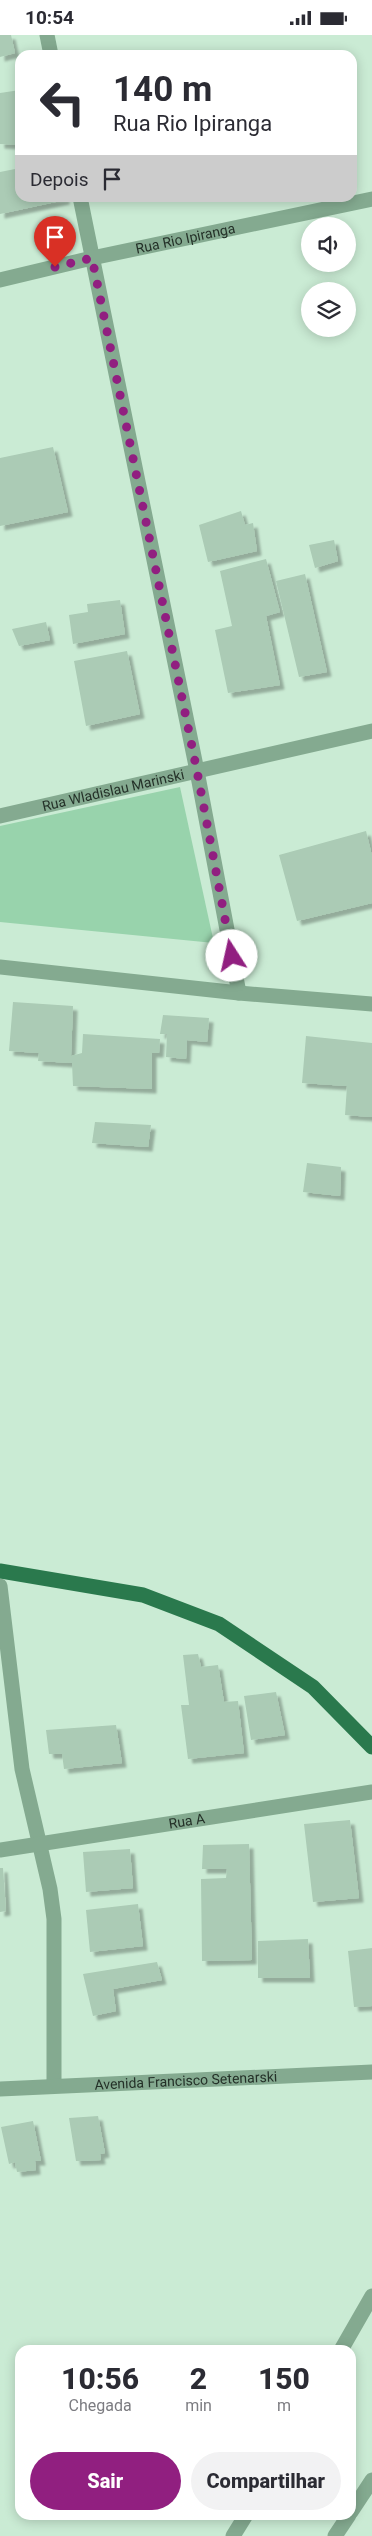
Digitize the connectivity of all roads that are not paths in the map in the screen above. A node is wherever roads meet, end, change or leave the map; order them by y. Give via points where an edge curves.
1 (47, 35) edge
2 (50, 50) edge
3 (372, 199) edge
4 (81, 202) edge
5 (92, 258) junction
6 (0, 280) edge
7 (372, 731) edge
8 (197, 771) junction
9 (0, 816) edge
10 (0, 967) edge
11 (238, 993) junction
12 (372, 1004) edge
13 (0, 1571) edge
14 (0, 1586) edge
15 (372, 1747) edge
16 (372, 1792) edge
17 (40, 1845) junction
18 (0, 1850) edge
19 (372, 2073) edge
20 (54, 2085) junction
21 (0, 2089) edge
22 (372, 2296) edge
23 (344, 2345) edge
24 (372, 2481) edge
25 (356, 2505) edge
26 (243, 2520) edge
27 (346, 2520) edge
28 (233, 2536) edge
29 (335, 2536) edge

1 - 2 street
3 - 5 street, Rua Rio Ipiranga
4 - 5 street
5 - 6 street, Rua Rio Ipiranga
5 - 8 street
7 - 8 street, Rua Wladislau Marinski
8 - 9 street, Rua Wladislau Marinski
8 - 11 street
10 - 11 street
11 - 12 street
13 - 15 main road via 143,1595 219,1624 313,1687
14 - 17 street via 22,1769
16 - 17 street, Rua A
17 - 18 street, Rua A
17 - 20 street via 54,1919
19 - 20 street, Avenida Francisco Setenarski
20 - 21 street, Avenida Francisco Setenarski
22 - 23 street
24 - 25 street
26 - 28 street
27 - 29 street

